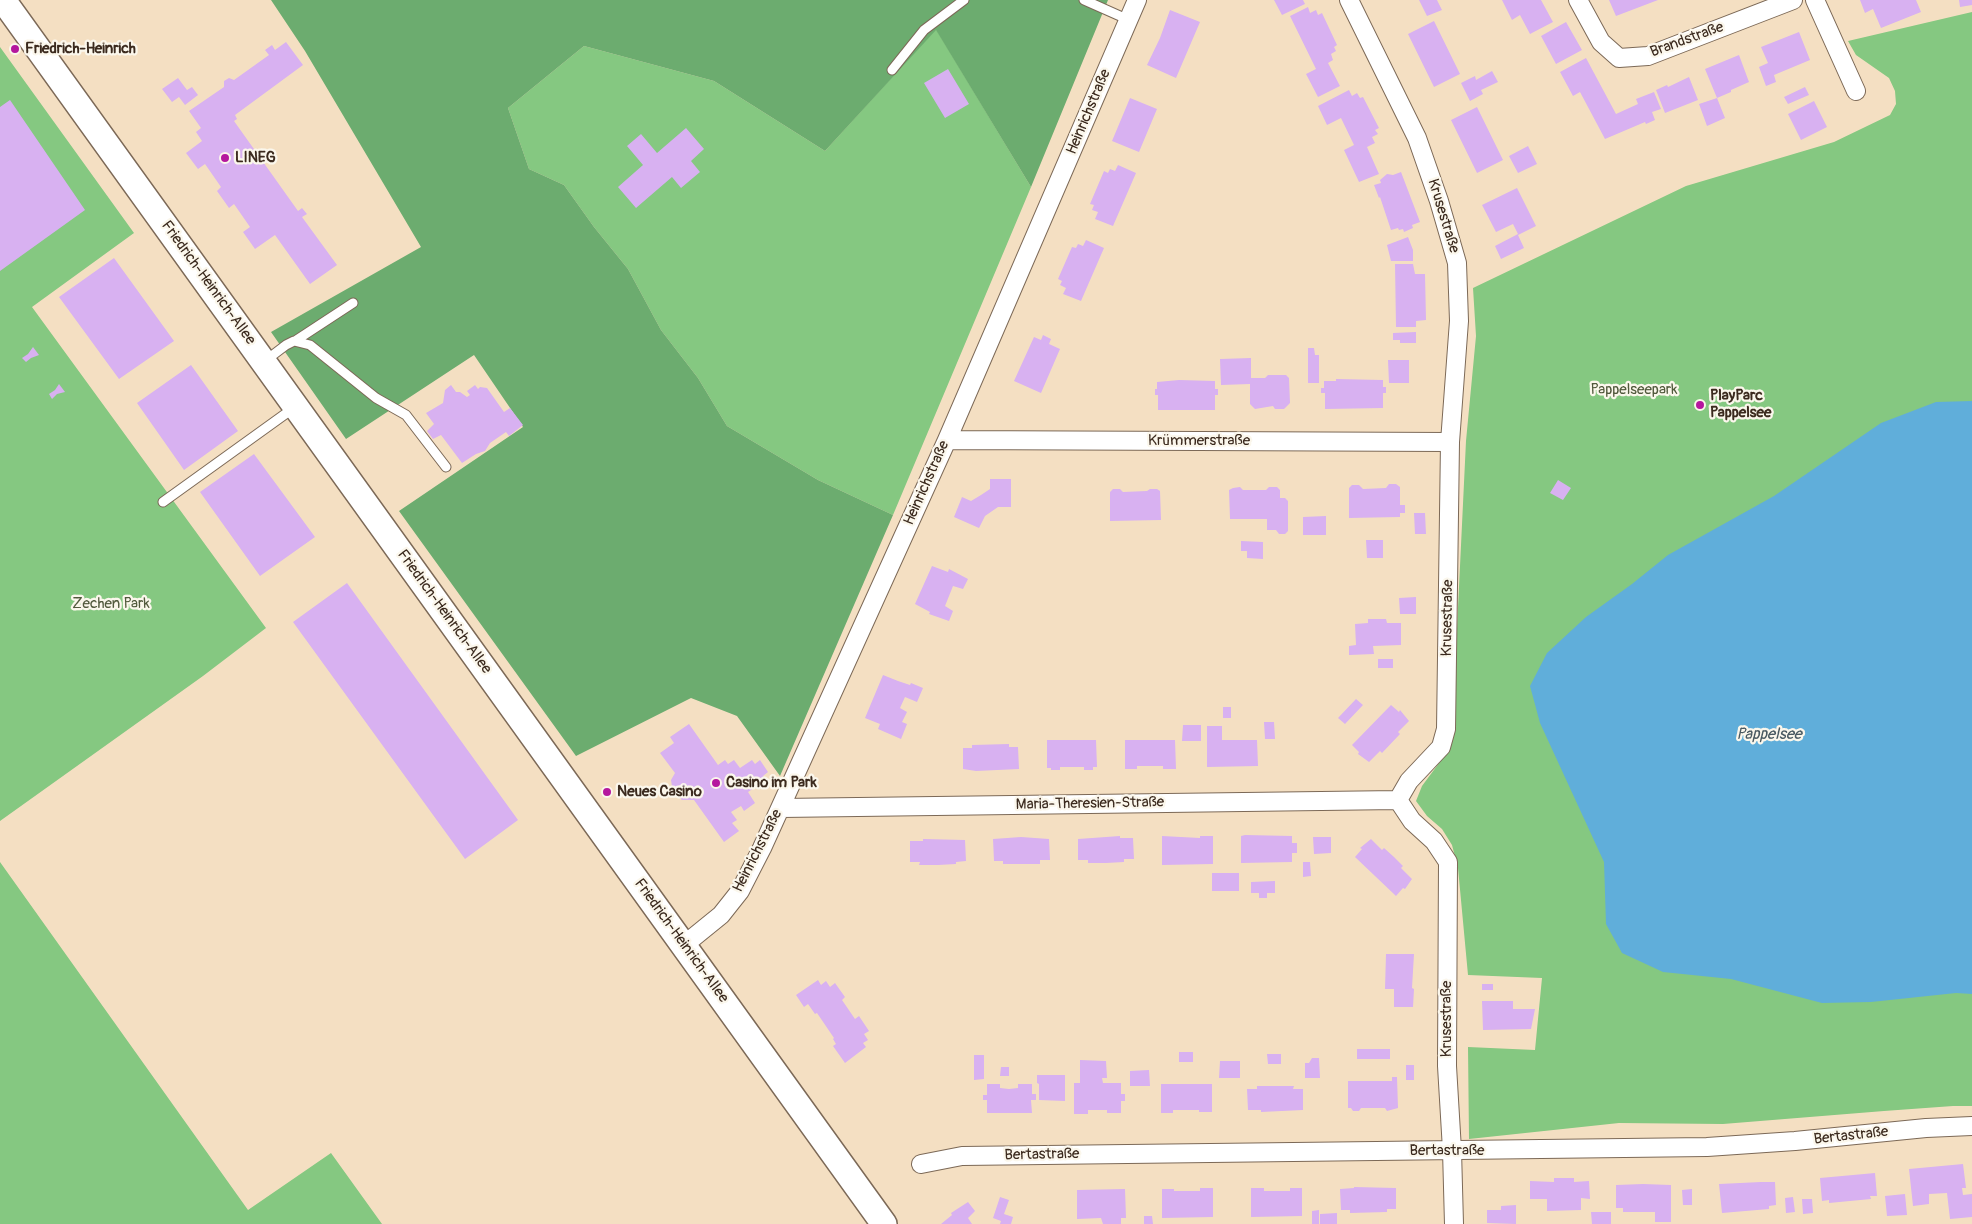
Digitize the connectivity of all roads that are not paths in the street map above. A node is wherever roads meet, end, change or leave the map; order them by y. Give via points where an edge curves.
1 (3, 0) edge
2 (964, 0) edge
3 (1084, 0) edge
4 (1137, 0) edge
5 (1349, 0) edge
6 (1578, 0) edge
7 (1793, 0) edge
8 (1815, 0) edge
9 (1129, 20) junction
10 (892, 70) dead end
11 (1856, 91) dead end
12 (353, 303) dead end
13 (294, 341) junction
14 (264, 361) junction
15 (296, 406) junction
16 (947, 440) junction
17 (1450, 442) junction
18 (446, 467) dead end
19 (163, 502) dead end
20 (1398, 800) junction
21 (782, 808) junction
22 (684, 945) junction
23 (1972, 1126) edge
24 (1452, 1150) junction
25 (921, 1164) dead end
26 (884, 1224) edge
27 (1454, 1224) edge

1 - 14 main road, Friedrich-Heinrich-Allee
2 - 10 lane via 924,30
3 - 9 lane
4 - 9 street, Heinrichstraße
5 - 17 street, Krusestraße via 1418,138 1457,263 1459,321
6 - 7 street, Brandstraße via 1601,42 1619,58 1648,56
8 - 11 street
9 - 16 street, Heinrichstraße
12 - 13 lane
13 - 14 lane
13 - 18 lane via 315,348 376,398 406,415
14 - 15 main road, Friedrich-Heinrich-Allee
15 - 19 lane
15 - 22 main road, Friedrich-Heinrich-Allee
16 - 17 street, Krümmerstraße
16 - 21 street, Heinrichstraße
17 - 20 street, Krusestraße via 1446,729 1441,747 1409,781
20 - 21 street, Maria-Theresien-Straße
20 - 24 street, Krusestraße via 1412,822 1434,841 1448,862 1447,1066
21 - 22 street, Heinrichstraße via 740,891 721,915
22 - 26 main road, Friedrich-Heinrich-Allee
23 - 24 street, Bertastraße via 1707,1147
24 - 25 street, Bertastraße via 962,1156
24 - 27 street, Krusestraße

